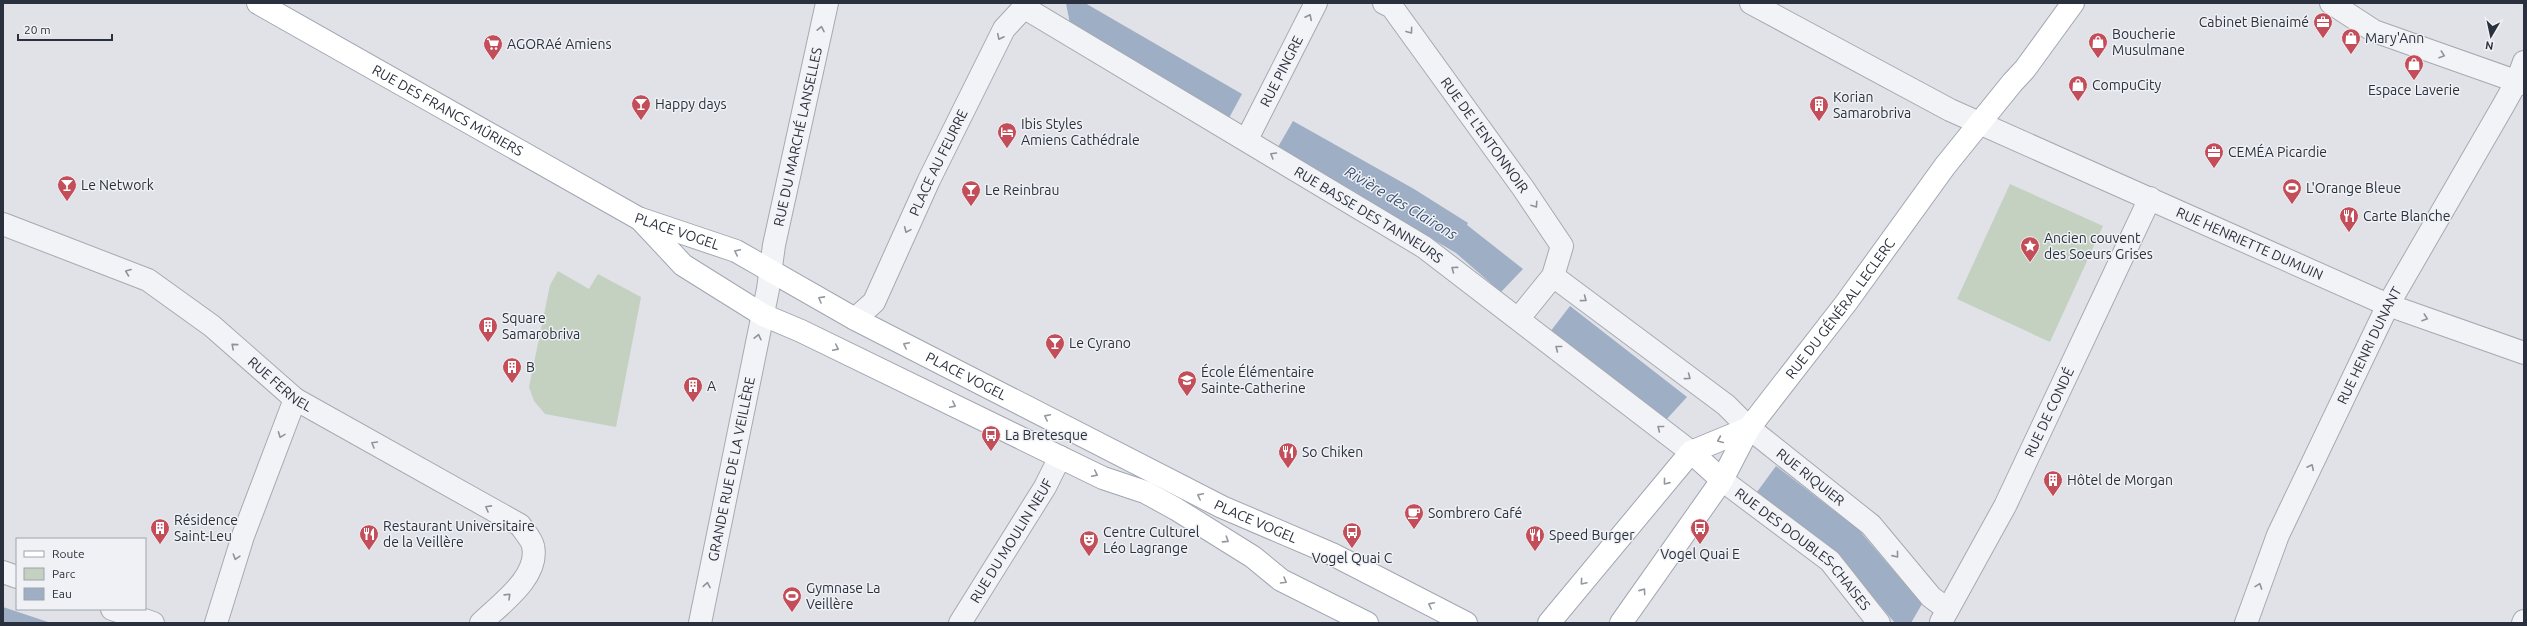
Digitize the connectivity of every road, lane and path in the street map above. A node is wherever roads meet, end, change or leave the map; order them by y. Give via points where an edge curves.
1 (258, 3) edge
2 (827, 3) edge
3 (1316, 3) edge
4 (1384, 3) edge
5 (1751, 3) edge
6 (2073, 3) edge
7 (2331, 3) edge
8 (1027, 6) edge
9 (2522, 75) edge
10 (1980, 122) junction
11 (1247, 139) junction
12 (2150, 198) junction
13 (638, 218) junction
14 (3, 224) edge
15 (771, 271) junction
16 (1553, 276) junction
17 (2388, 305) junction
18 (763, 315) junction
19 (1519, 318) junction
20 (855, 319) junction
21 (2524, 353) edge
22 (295, 399) junction
23 (1750, 428) junction
24 (1691, 452) junction
25 (1060, 457) junction
26 (1722, 480) junction
27 (3, 572) edge
28 (16, 576) edge
29 (115, 610) edge
30 (1944, 616) edge
31 (153, 623) edge
32 (216, 623) edge
33 (481, 623) edge
34 (700, 623) edge
35 (960, 623) edge
36 (1367, 623) edge
37 (1466, 623) edge
38 (1549, 623) edge
39 (1621, 623) edge
40 (1879, 623) edge
41 (2246, 623) edge

1 - 13 main road, RUE DES FRANCS MÛRIERS
15 -> 2 street, RUE DU MARCHÉ LANSELLES via 774,245
11 -> 3 street, RUE PINGRE
4 -> 16 street, RUE DE L'ENTONNOIR via 1397,13 1562,246
5 - 10 street, RUE HENRIETTE DUMUIN via 1950,110
6 - 10 main road, RUE DU GÉNÉRAL LECLERC via 2025,69
7 -> 9 street via 2374,31
8 - 11 street, RUE BASSE DES TANNEURS
8 -> 20 street, PLACE AU FEURRE via 1004,29 929,180 874,302
9 - 17 street, RUE HENRI DUNANT
10 - 12 street, RUE HENRIETTE DUMUIN
10 - 23 main road, RUE DU GÉNÉRAL LECLERC
19 -> 11 street, RUE BASSE DES TANNEURS via 1424,247
12 - 17 street, RUE HENRIETTE DUMUIN
12 - 30 street, RUE DE CONDÉ via 2005,506
15 -> 13 main road, PLACE VOGEL via 736,251
13 - 18 main road, PLACE VOGEL via 683,265
22 -> 14 street, RUE FERNEL via 212,326 148,280
15 - 18 street, RUE DU MARCHÉ LANSELLES
20 -> 15 main road, PLACE VOGEL
16 - 19 street
16 -> 23 street, RUE RIQUIER via 1726,405
17 -> 21 street, RUE HENRIETTE DUMUIN
41 -> 17 street, RUE HENRI DUNANT via 2278,535
18 -> 25 main road, PLACE VOGEL
34 -> 18 street, GRANDE RUE DE LA VEILLÈRE
24 -> 19 street, RUE BASSE DES TANNEURS
37 -> 20 main road, PLACE VOGEL via 1332,554 1222,507
22 -> 32 street via 243,536
33 -> 22 street, RUE FERNEL via 522,582 532,566 533,546 520,525
23 -> 24 main road
23 - 26 main road, RUE DU GÉNÉRAL LECLERC
23 -> 30 street, RUE RIQUIER via 1871,525
24 - 26 main road
24 -> 38 main road
25 - 35 street, RUE DU MOULIN NEUF via 1045,487
25 -> 36 main road, PLACE VOGEL via 1103,478 1151,495 1241,549 1281,580
39 -> 26 main road, RUE DU GÉNÉRAL LECLERC
26 - 40 street, RUE DES DOUBLES-CHAISES via 1830,561
27 - 28 street
29 - 31 street

